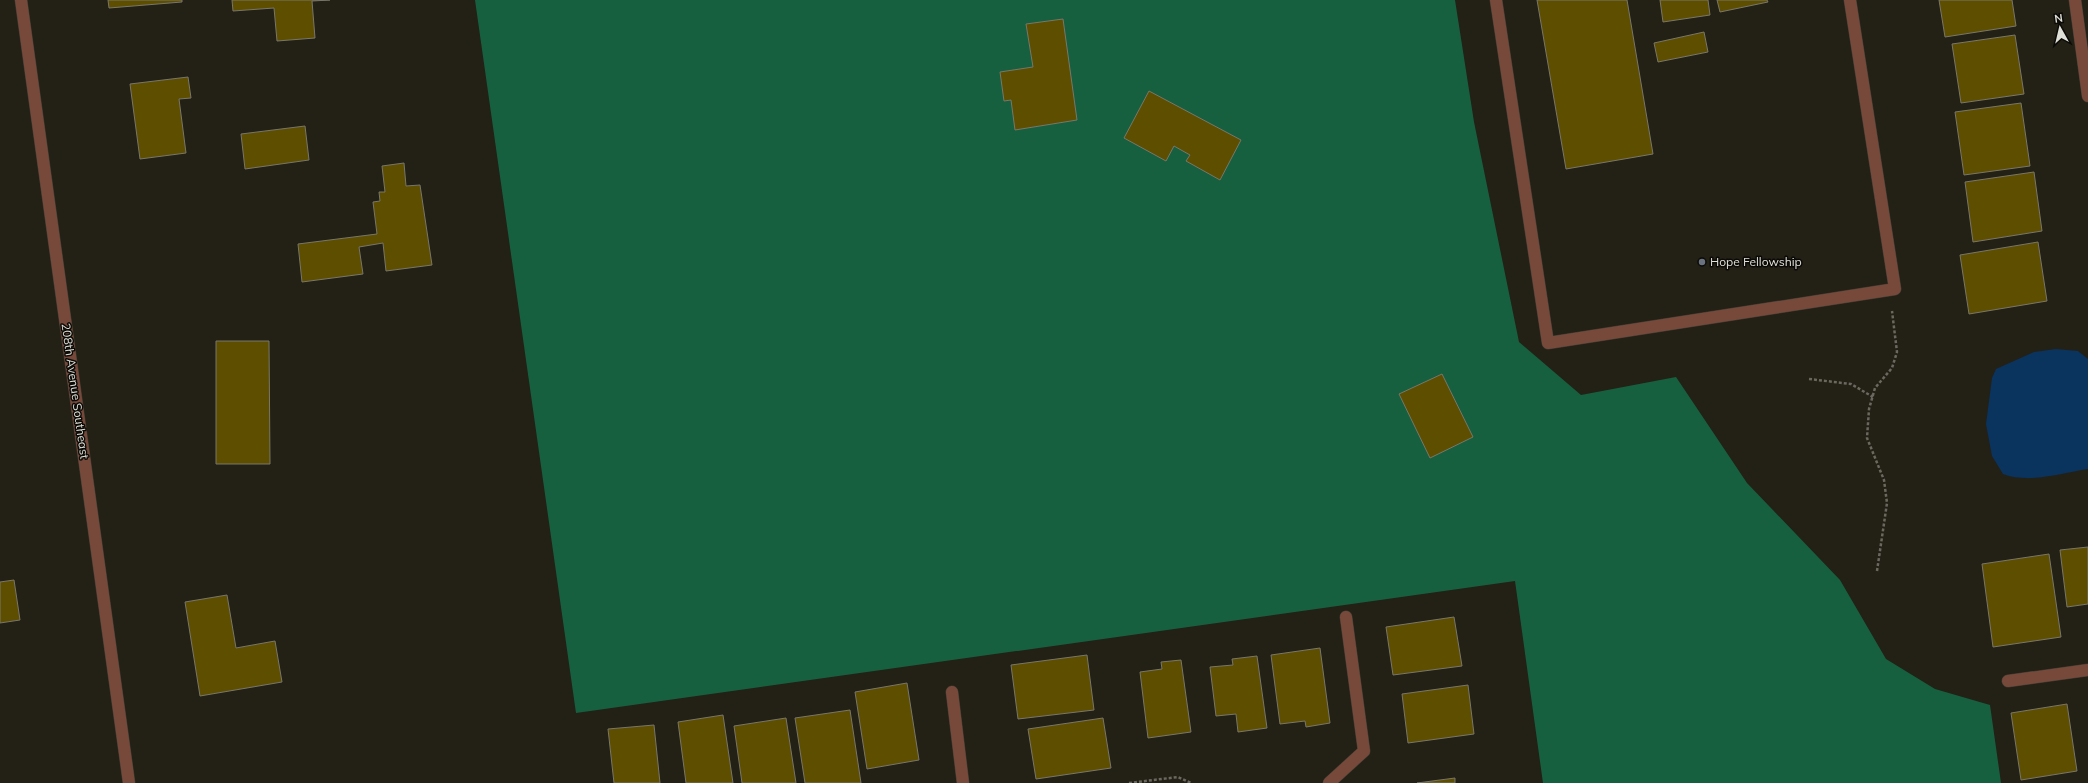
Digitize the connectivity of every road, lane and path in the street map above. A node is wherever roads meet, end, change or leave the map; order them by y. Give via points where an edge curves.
1 (21, 0) edge
2 (1496, 0) edge
3 (1850, 0) edge
4 (2075, 0) edge
5 (2087, 76) edge
6 (2088, 96) edge
7 (1889, 290) junction
8 (1809, 379) dead end
9 (1873, 397) junction
10 (1877, 571) dead end
11 (1346, 616) dead end
12 (2088, 670) edge
13 (2008, 681) dead end
14 (952, 692) dead end
15 (129, 783) edge
16 (963, 783) edge
17 (1129, 783) edge
18 (1191, 783) edge
19 (1329, 783) edge

1 - 15 street, 208th Avenue Southeast
2 - 7 street via 1548,343
3 - 7 street via 1895,290
4 - 5 street
5 - 6 street
7 - 9 path via 1897,352 1892,368 1875,388
8 - 9 path via 1851,384
9 - 10 path via 1867,438 1884,480 1886,503
11 - 19 street via 1364,751
12 - 13 street
14 - 16 street
17 - 18 path via 1178,777

